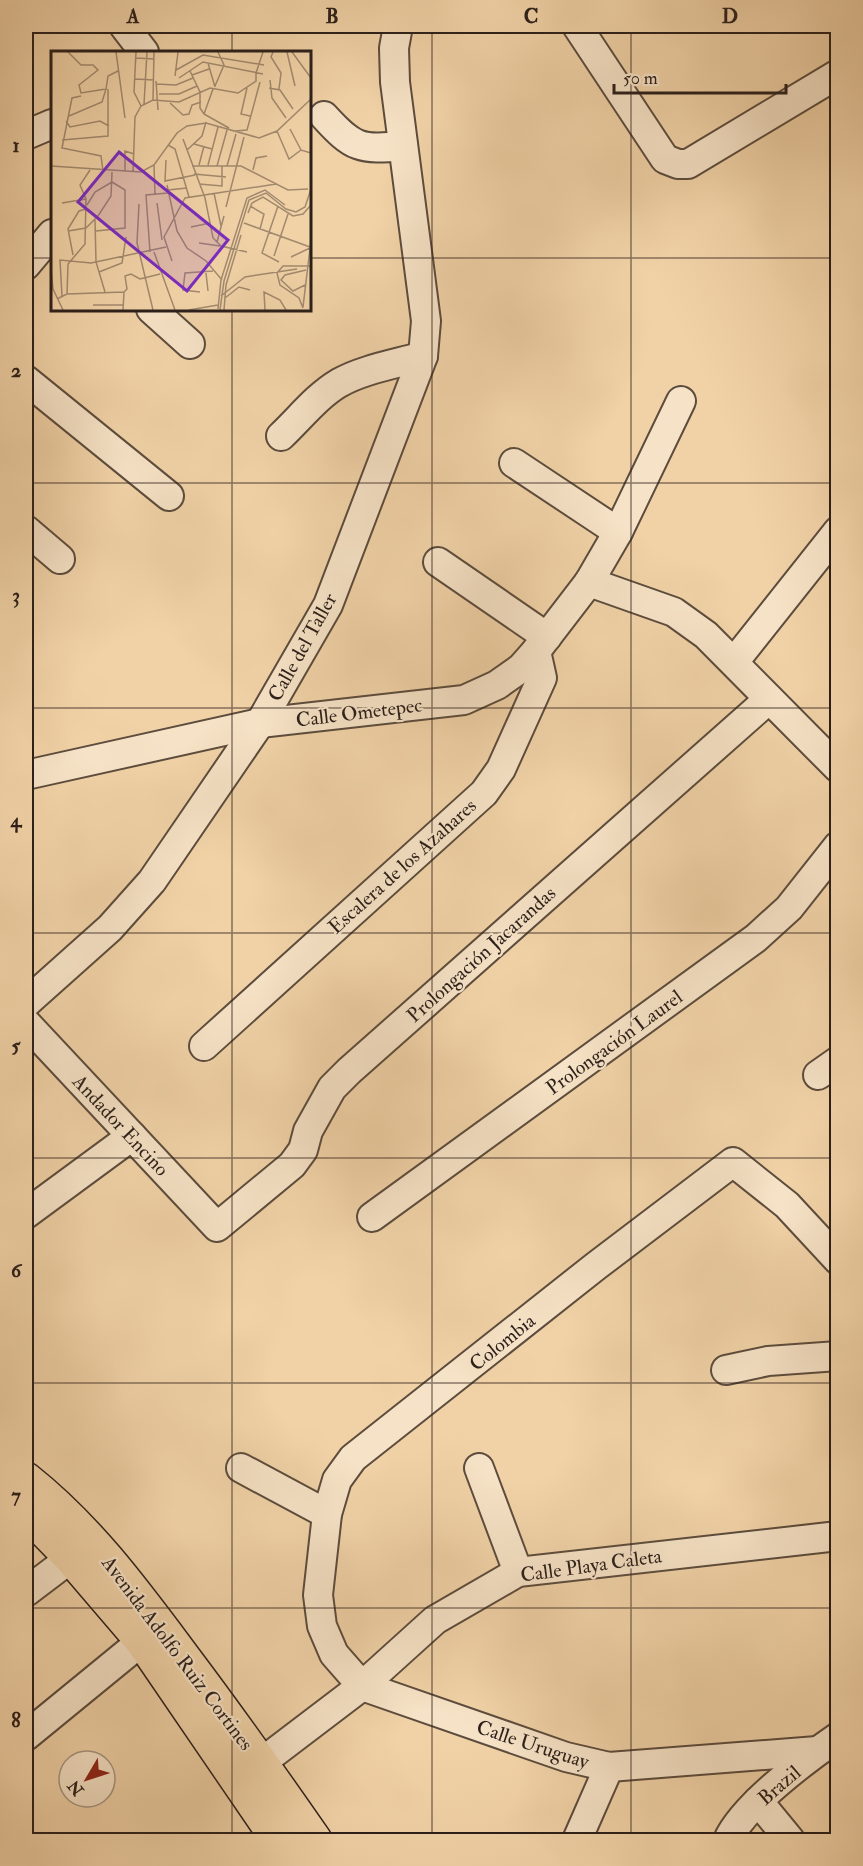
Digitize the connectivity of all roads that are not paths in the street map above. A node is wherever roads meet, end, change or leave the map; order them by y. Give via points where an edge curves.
1 (118, 26) edge
2 (124, 26) edge
3 (398, 26) edge
4 (577, 26) edge
5 (120, 51) edge
6 (143, 51) edge
7 (837, 74) edge
8 (324, 116) dead end
9 (51, 124) edge
10 (26, 135) edge
11 (403, 146) junction
12 (51, 235) edge
13 (26, 266) edge
14 (151, 310) edge
15 (190, 344) dead end
16 (423, 356) junction
17 (26, 380) edge
18 (681, 401) dead end
19 (281, 436) dead end
20 (514, 463) dead end
21 (169, 496) dead end
22 (26, 530) edge
23 (837, 531) edge
24 (618, 532) junction
25 (60, 559) dead end
26 (438, 562) dead end
27 (589, 582) junction
28 (541, 644) junction
29 (734, 662) junction
30 (769, 699) junction
31 (260, 723) junction
32 (837, 768) edge
33 (26, 775) edge
34 (837, 846) edge
35 (26, 1003) edge
36 (26, 1023) edge
37 (204, 1046) dead end
38 (132, 1136) junction
39 (26, 1214) edge
40 (372, 1217) dead end
41 (217, 1227) joint
42 (837, 1260) edge
43 (837, 1356) edge
44 (726, 1370) dead end
45 (242, 1468) dead end
46 (479, 1468) dead end
47 (26, 1479) edge
48 (26, 1512) edge
49 (327, 1514) junction
50 (837, 1536) edge
51 (82, 1550) junction
52 (518, 1572) junction
53 (26, 1592) edge
54 (142, 1641) junction
55 (362, 1686) junction
56 (26, 1736) edge
57 (827, 1744) edge
58 (262, 1762) junction
59 (609, 1767) junction
60 (758, 1801) junction
61 (278, 1840) edge
62 (315, 1840) edge
63 (576, 1840) edge
64 (728, 1840) edge
65 (790, 1840) edge

1 - 5 street
2 - 6 street
3 - 11 street, Calle del Taller via 395,82
4 - 7 street via 665,159 678,164 688,164
8 - 11 street via 339,133 361,146
9 - 10 street
11 - 16 street, Calle del Taller via 426,321
12 - 13 street
14 - 15 street
16 - 19 street via 340,383
16 - 31 street, Calle del Taller via 328,605
17 - 21 street
18 - 24 street, Calle Ometepec
20 - 24 street
22 - 25 street
23 - 29 street
24 - 27 street, Calle Ometepec
26 - 28 street
27 - 28 street, Calle Ometepec
27 - 29 street via 674,612
28 - 31 street, Calle Ometepec via 521,668 498,685 465,700
28 - 37 street, Escalera de los Azahares via 542,678 501,769 484,793
29 - 30 street
30 - 32 street
30 - 41 street, Prolongación Jacarandas via 349,1071 332,1088 292,1165
31 - 33 street, Calle Ometepec
31 - 35 street, Calle del Taller via 152,881 110,928
34 - 40 street, Prolongación Laurel via 789,908 756,938
36 - 38 street, Andador Encino
38 - 39 street
38 - 41 street, Andador Encino
42 - 49 street, Colombia via 787,1205 733,1162 353,1458 337,1480
43 - 44 street via 768,1361
45 - 49 street
46 - 52 street
47 - 51 main road, Avenida Adolfo Ruiz Cortines via 58,1504
48 - 51 main road, Avenida Adolfo Ruiz Cortines
49 - 55 street, Colombia via 318,1595 322,1626 334,1654
50 - 52 street, Calle Playa Caleta
51 - 53 street
51 - 54 main road, Avenida Adolfo Ruiz Cortines
51 - 58 main road, Avenida Adolfo Ruiz Cortines via 136,1593
52 - 55 street, Calle Playa Caleta via 435,1620
54 - 56 street
54 - 61 main road, Avenida Adolfo Ruiz Cortines
55 - 58 street, Calle Playa Caleta
55 - 59 street, Calle Uruguay via 566,1757
57 - 59 street, Calle Uruguay
57 - 60 street, Brazil
58 - 62 main road, Avenida Adolfo Ruiz Cortines
59 - 63 street
60 - 64 street, Brazil
60 - 65 street

